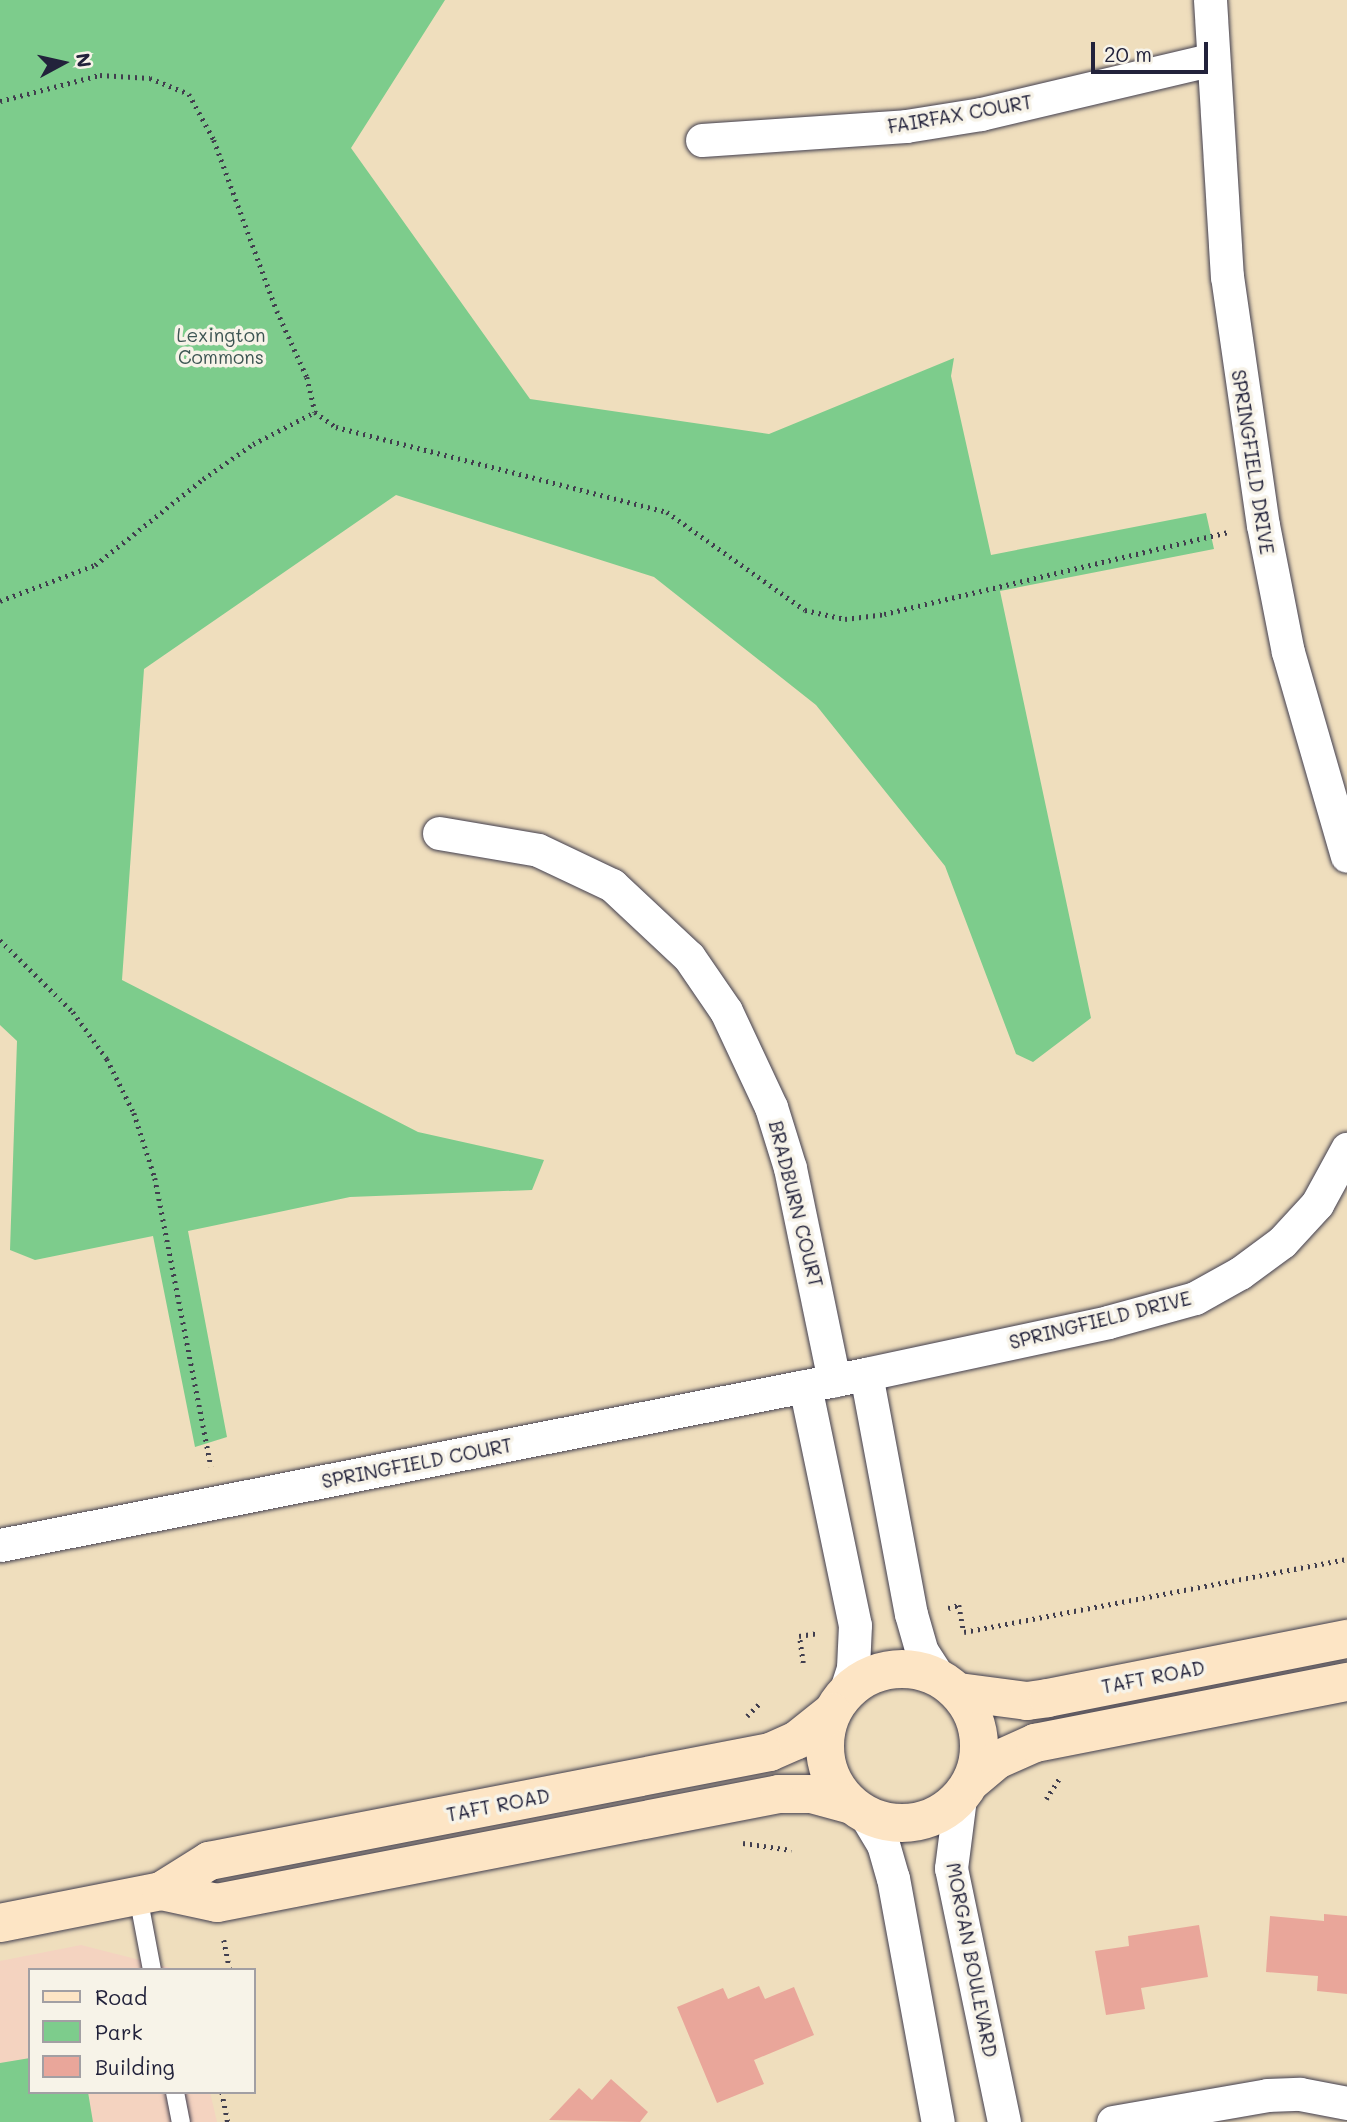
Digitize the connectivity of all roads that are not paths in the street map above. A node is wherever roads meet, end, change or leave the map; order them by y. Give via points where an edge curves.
1 (1210, 0) edge
2 (1213, 60) junction
3 (702, 140) dead end
4 (439, 833) dead end
5 (1347, 856) edge
6 (1347, 1149) edge
7 (835, 1380) junction
8 (0, 1545) edge
9 (1347, 1639) edge
10 (1347, 1682) edge
11 (949, 1685) junction
12 (839, 1702) junction
13 (966, 1790) junction
14 (857, 1810) junction
15 (149, 1894) junction
16 (0, 1923) edge
17 (152, 1968) edge
18 (175, 2094) edge
19 (1347, 2103) edge
20 (181, 2122) edge
21 (937, 2122) edge
22 (1004, 2122) edge
23 (1113, 2122) edge

1 - 2 street, SPRINGFIELD DRIVE
2 - 3 street, FAIRFAX COURT via 981,114 906,126
2 - 5 street, SPRINGFIELD DRIVE via 1227,276 1263,525 1288,652
4 - 7 street, BRADBURN COURT via 538,850 612,885 689,957 726,1011 771,1107 802,1216
6 - 7 street, SPRINGFIELD DRIVE via 1317,1204 1282,1242 1195,1298 1108,1322
7 - 8 street, SPRINGFIELD COURT
7 - 11 street via 921,1650
7 - 12 street via 855,1625 853,1668
9 - 11 street, TAFT ROAD via 1027,1701
10 - 13 street via 1034,1743 997,1760
11 - 12 street via 917,1670 892,1669 864,1678
11 - 13 street via 979,1736 979,1761
12 - 14 street via 825,1736 826,1762 835,1785
12 - 15 street, TAFT ROAD via 797,1740 770,1752 209,1861
13 - 14 street via 945,1812 918,1823 888,1823
13 - 22 street, MORGAN BOULEVARD via 951,1868
14 - 15 street, TAFT ROAD via 811,1794 779,1794 217,1903
14 - 21 street via 883,1844 893,1878
15 - 16 street, TAFT ROAD
15 - 17 lane
18 - 20 lane
19 - 23 street via 1300,2094 1267,2095

